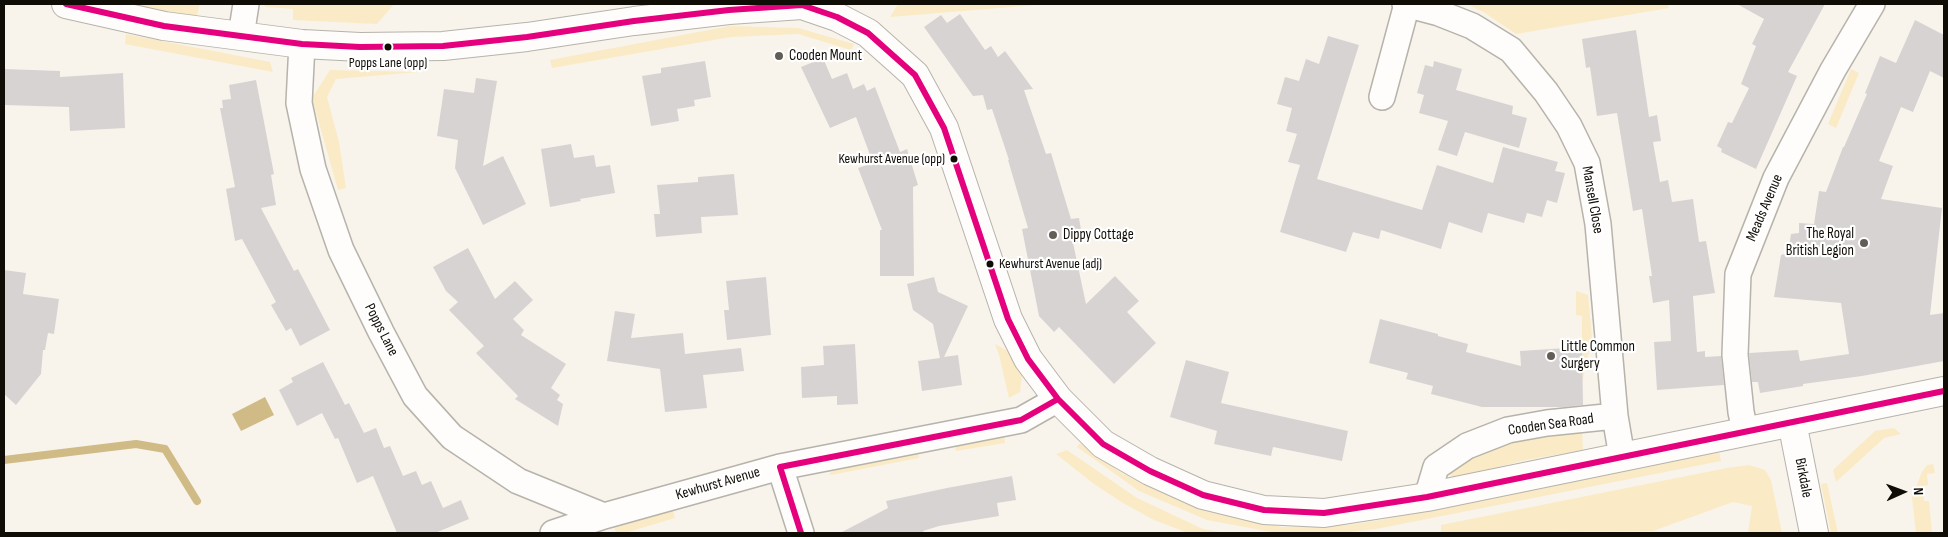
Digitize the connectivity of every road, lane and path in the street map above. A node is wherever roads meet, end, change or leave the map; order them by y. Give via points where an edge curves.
1 (66, 4) edge
2 (246, 4) edge
3 (1406, 4) edge
4 (1872, 4) edge
5 (802, 5) edge
6 (240, 36) junction
7 (302, 44) junction
8 (1382, 97) dead end
9 (1944, 391) edge
10 (1058, 399) junction
11 (1615, 416) junction
12 (1792, 422) junction
13 (1745, 431) junction
14 (1622, 457) junction
15 (780, 467) junction
16 (1427, 497) junction
17 (604, 516) junction
18 (553, 533) edge
19 (801, 533) edge
20 (1814, 533) edge

1 - 6 main road via 164,26
2 - 6 street
3 - 8 street, Mansell Close
3 - 11 street, Mansell Close via 1472,26 1512,50 1546,92 1584,155 1598,224
4 - 13 street, Meads Avenue via 1776,178 1738,274 1735,355
5 - 7 main road via 729,10 443,46
5 - 10 main road via 837,17 868,33 914,75 944,128 1008,319 1028,359
6 - 7 main road
7 - 17 street, Popps Lane via 299,103 312,169 342,250 415,396 452,437 518,481
9 - 12 main road
10 - 15 street, Kewhurst Avenue via 1021,420
10 - 16 main road via 1103,444 1150,472 1203,495 1264,510 1324,513
11 - 14 street, Mansell Close
11 - 16 street, Cooden Sea Road via 1508,430 1467,446 1436,467
12 - 13 main road
12 - 20 main road, Birkdale
13 - 14 main road
14 - 16 main road
15 - 17 street, Kewhurst Avenue
15 - 19 street
17 - 18 street, Kewhurst Avenue

